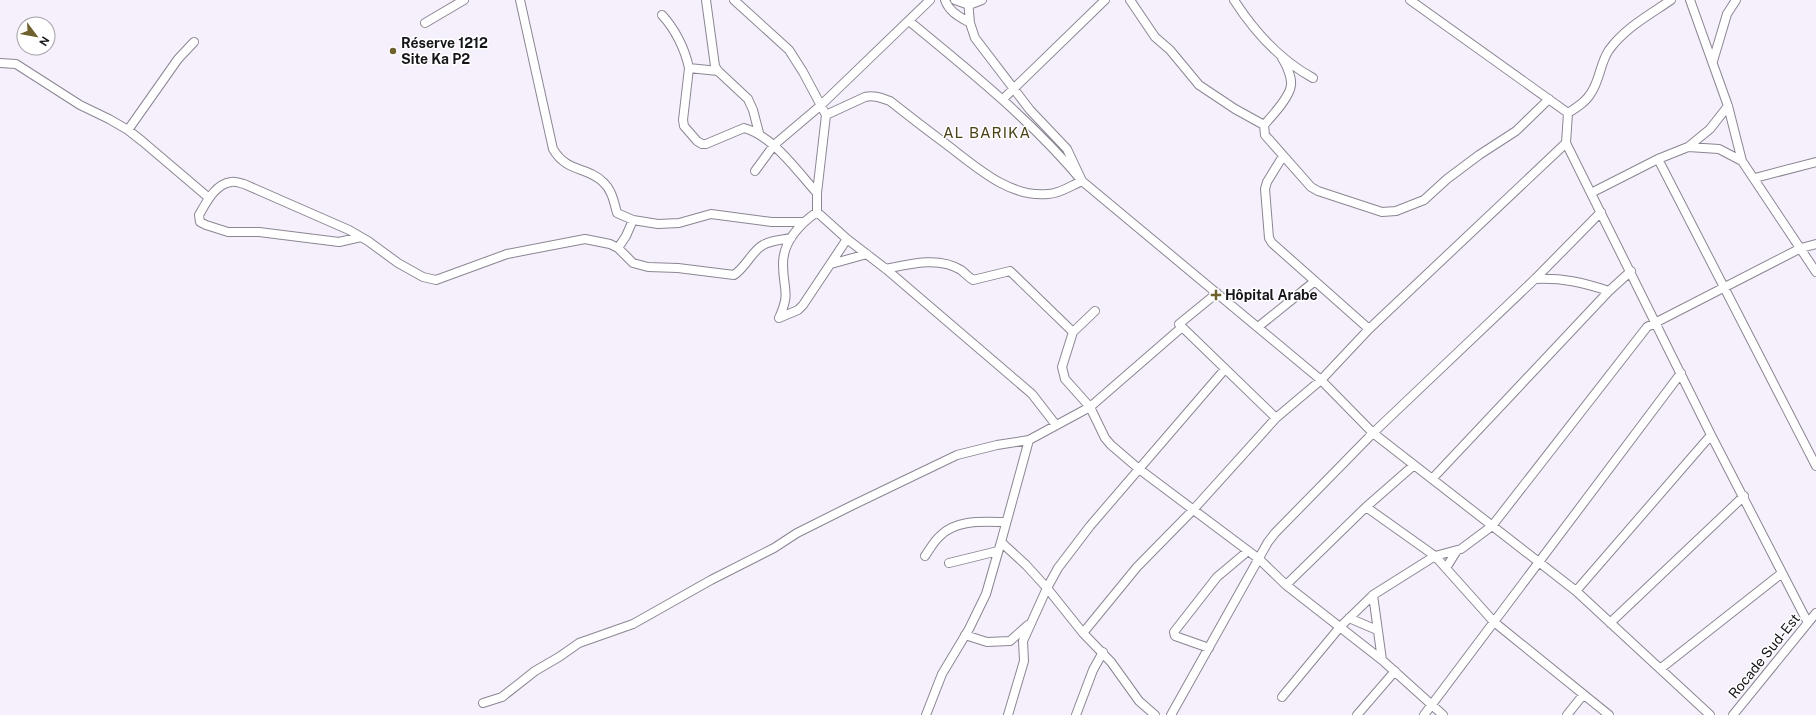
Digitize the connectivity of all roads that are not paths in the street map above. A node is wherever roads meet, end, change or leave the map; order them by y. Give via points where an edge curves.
1 (464, 0) edge
2 (520, 0) edge
3 (706, 0) edge
4 (734, 0) edge
5 (930, 0) edge
6 (945, 0) edge
7 (955, 0) edge
8 (982, 0) edge
9 (1105, 0) edge
10 (1130, 0) edge
11 (1235, 0) edge
12 (1410, 0) edge
13 (1671, 0) edge
14 (1690, 0) edge
15 (1736, 0) edge
16 (969, 2) edge
17 (662, 15) dead end
18 (909, 21) junction
19 (425, 23) dead end
20 (970, 23) junction
21 (194, 42) dead end
22 (1282, 58) junction
23 (1713, 61) junction
24 (0, 62) edge
25 (689, 68) junction
26 (718, 71) junction
27 (1313, 78) dead end
28 (1013, 89) junction
29 (1003, 99) junction
30 (1549, 100) junction
31 (820, 106) junction
32 (1728, 106) junction
33 (1568, 114) junction
34 (826, 116) junction
35 (1264, 125) junction
36 (128, 130) junction
37 (759, 133) junction
38 (1566, 143) junction
39 (774, 145) junction
40 (1688, 147) junction
41 (1284, 156) junction
42 (1658, 160) junction
43 (1742, 161) junction
44 (1816, 162) edge
45 (755, 171) dead end
46 (1755, 178) junction
47 (1082, 181) junction
48 (817, 192) junction
49 (1591, 193) junction
50 (209, 198) junction
51 (817, 212) junction
52 (1601, 212) junction
53 (633, 220) junction
54 (803, 222) junction
55 (361, 237) junction
56 (791, 238) junction
57 (847, 239) junction
58 (1816, 244) edge
59 (618, 248) junction
60 (1801, 248) junction
61 (867, 254) junction
62 (831, 264) junction
63 (886, 269) junction
64 (1545, 269) junction
65 (1631, 271) junction
66 (1816, 272) edge
67 (1557, 278) junction
68 (1535, 279) junction
69 (1315, 281) junction
70 (1724, 287) junction
71 (1609, 291) junction
72 (1217, 293) junction
73 (1095, 311) dead end
74 (1656, 322) junction
75 (1179, 324) junction
76 (1258, 327) junction
77 (1369, 329) junction
78 (1073, 332) junction
79 (1225, 369) junction
80 (1681, 373) junction
81 (1321, 380) junction
82 (1090, 407) junction
83 (1276, 418) junction
84 (1056, 425) junction
85 (1373, 433) junction
86 (1711, 435) junction
87 (1029, 440) junction
88 (1414, 464) junction
89 (1816, 466) edge
90 (1139, 469) junction
91 (1432, 479) junction
92 (1744, 496) junction
93 (1366, 508) junction
94 (1192, 510) junction
95 (1005, 522) junction
96 (1492, 526) junction
97 (1001, 542) junction
98 (998, 551) junction
99 (1248, 551) junction
100 (1456, 552) junction
101 (925, 556) dead end
102 (1435, 556) junction
103 (1259, 560) junction
104 (1539, 562) junction
105 (949, 563) dead end
106 (1446, 568) junction
107 (1782, 573) junction
108 (1286, 585) junction
109 (1047, 588) junction
110 (1576, 591) junction
111 (1373, 595) junction
112 (1816, 613) edge
113 (1349, 618) junction
114 (1032, 622) junction
115 (1494, 622) junction
116 (1610, 623) junction
117 (1808, 623) junction
118 (1340, 627) junction
119 (1377, 630) junction
120 (1084, 634) junction
121 (965, 635) junction
122 (1209, 648) junction
123 (1103, 652) junction
124 (1382, 660) junction
125 (1660, 669) junction
126 (1394, 671) junction
127 (1583, 695) junction
128 (1282, 697) dead end
129 (483, 703) dead end
130 (1432, 705) junction
131 (926, 715) edge
132 (1008, 715) edge
133 (1076, 715) edge
134 (1155, 715) edge
135 (1171, 715) edge
136 (1357, 715) edge
137 (1424, 715) edge
138 (1443, 715) edge
139 (1567, 715) edge
140 (1609, 715) edge
141 (1710, 715) edge
142 (1733, 715) edge

1 - 19 street
2 - 53 street via 554,149 560,160 603,182 614,200 617,213
3 - 26 street via 715,66
4 - 31 street via 789,50
5 - 18 street
6 - 20 street via 954,13
7 - 16 street
8 - 16 street
9 - 28 street
10 - 35 street via 1155,37 1170,50 1200,85
11 - 22 street via 1247,21
12 - 30 street
13 - 33 street via 1638,21 1621,36 1603,61 1592,93
14 - 23 street
15 - 23 street via 1727,14
16 - 20 street
17 - 25 street via 670,24
18 - 29 street
18 - 31 street
20 - 28 street via 976,38
21 - 36 street via 178,59
22 - 27 street
22 - 35 street via 1291,85
23 - 32 street
24 - 36 street via 16,64 80,105
25 - 26 street
25 - 37 street via 683,120 684,126 697,141 706,144 744,128
26 - 37 street via 748,99
28 - 29 street
28 - 47 street via 1067,149
29 - 47 street via 1056,149
30 - 33 street
30 - 41 street via 1516,131 1447,179 1424,200 1396,212 1382,212 1318,191 1311,187
31 - 34 street
31 - 39 street
32 - 40 street via 1710,129
32 - 43 street
33 - 38 street
34 - 47 street via 865,97 881,97 890,101 977,168 1015,189 1050,194
34 - 48 street
35 - 41 street via 1265,135
36 - 50 street
37 - 39 street
38 - 49 street
38 - 77 street
39 - 45 street
39 - 48 street
40 - 42 street
40 - 43 street via 1719,149
41 - 69 street via 1265,189 1267,233 1272,243
42 - 49 street
42 - 70 street
43 - 46 street
44 - 46 street
46 - 60 street
47 - 72 street
48 - 51 street
49 - 52 street
50 - 55 street via 219,188 231,182 244,184
50 - 55 street via 199,216 200,222 228,232 259,232 339,242
51 - 54 street
51 - 57 street
52 - 64 street
52 - 65 street
53 - 54 street via 658,224 679,223 711,214 772,222
53 - 59 street
54 - 56 street
55 - 59 street via 398,263 423,277 436,280 506,254 585,239
56 - 59 street via 765,243 734,275 648,267 632,263
56 - 62 street via 783,262 787,294 778,318 798,310 803,305
57 - 61 street
57 - 62 street
58 - 60 street
60 - 66 street
60 - 70 street
61 - 62 street
61 - 63 street
63 - 78 street via 912,263 937,263 960,270 973,280 1010,271
63 - 84 street via 1032,394
64 - 67 street
64 - 68 street
65 - 71 street
65 - 74 street
67 - 68 street
67 - 71 street
68 - 85 street
69 - 76 street
69 - 77 street
70 - 74 street
70 - 89 street
71 - 91 street
72 - 75 street
72 - 76 street
73 - 78 street
74 - 80 street
74 - 96 street via 1647,328
75 - 79 street
75 - 82 street via 1181,328
76 - 81 street
77 - 81 street
78 - 82 street via 1062,367 1065,379
79 - 83 street
79 - 90 street
80 - 86 street
80 - 104 street
81 - 83 street
81 - 85 street
82 - 84 street
82 - 90 street via 1105,438
83 - 94 street
84 - 87 street
85 - 88 street
85 - 103 street via 1275,533
86 - 92 street
86 - 110 street
87 - 95 street
87 - 129 street via 957,455 857,503 798,532 774,548 633,624 580,643 535,671 502,697
88 - 91 street
88 - 93 street
90 - 94 street
90 - 109 street via 1073,547
91 - 96 street
92 - 107 street
92 - 116 street
93 - 102 street
93 - 108 street
94 - 99 street
94 - 120 street via 1137,567
95 - 97 street
95 - 101 street via 969,522 948,529 939,536
96 - 100 street
96 - 104 street
97 - 98 street
97 - 109 street via 1026,564
98 - 105 street
98 - 121 street via 986,594
99 - 103 street
99 - 122 street via 1217,577 1174,632 1175,636
100 - 102 street
100 - 106 street
102 - 106 street
102 - 111 street
103 - 108 street
103 - 122 street
104 - 110 street
104 - 115 street
106 - 115 street
107 - 117 street
107 - 125 street
108 - 118 street
109 - 114 street
109 - 120 street
110 - 116 street
111 - 113 street
111 - 119 street
112 - 117 street, Rocade Sud-Est
113 - 118 street
113 - 119 street
114 - 121 street via 1010,641 987,642
114 - 132 street via 1023,641 1024,661
115 - 127 street
115 - 130 street
116 - 125 street
117 - 142 street, Rocade Sud-Est
118 - 124 street
118 - 128 street
119 - 124 street
120 - 123 street
121 - 131 street via 942,674
122 - 135 street
123 - 133 street via 1093,670
123 - 134 street via 1139,701
124 - 126 street
125 - 141 street
126 - 130 street
126 - 136 street
127 - 139 street
127 - 140 street
130 - 137 street
130 - 138 street

